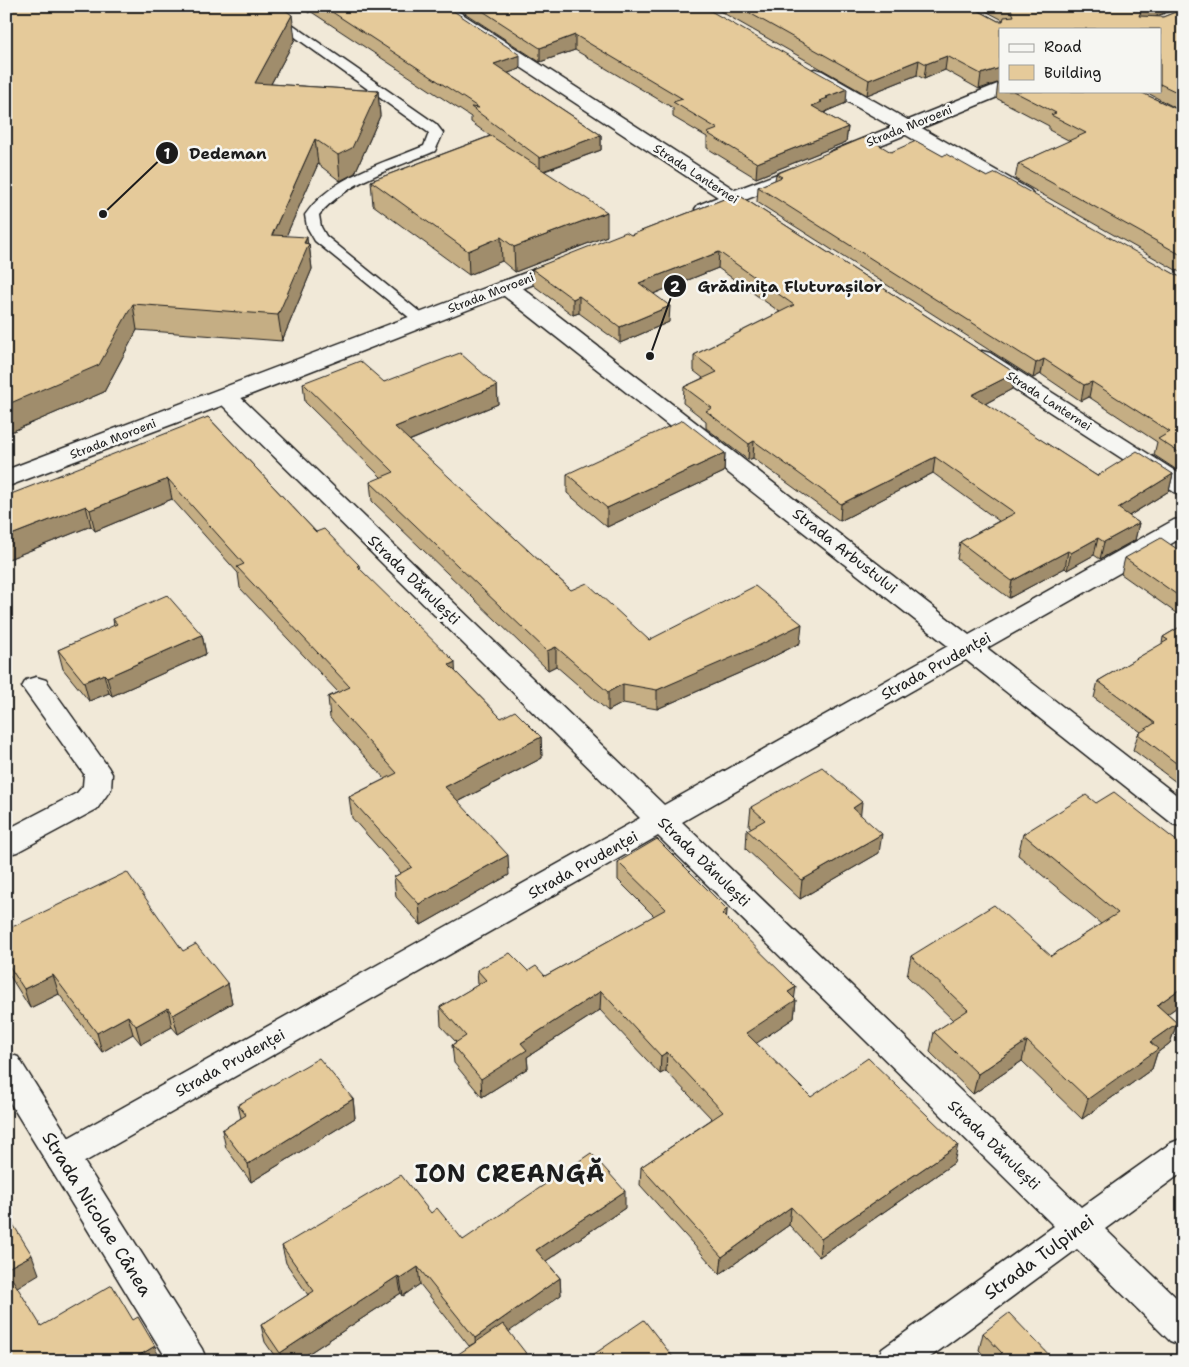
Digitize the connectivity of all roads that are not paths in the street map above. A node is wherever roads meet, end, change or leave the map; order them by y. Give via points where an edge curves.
1 (258, 6) edge
2 (437, 6) edge
3 (796, 64) edge
4 (999, 89) edge
5 (907, 127) junction
6 (734, 198) junction
7 (1036, 201) edge
8 (758, 214) edge
9 (688, 216) edge
10 (588, 255) edge
11 (507, 286) junction
12 (422, 320) junction
13 (966, 348) edge
14 (226, 396) junction
15 (6, 478) edge
16 (1183, 487) edge
17 (1183, 526) edge
18 (968, 648) junction
19 (36, 687) dead end
20 (1183, 816) edge
21 (661, 821) junction
22 (6, 844) edge
23 (6, 1067) edge
24 (1183, 1153) edge
25 (62, 1158) junction
26 (1079, 1228) junction
27 (1183, 1329) edge
28 (189, 1361) edge
29 (895, 1361) edge

1 - 12 lane via 436,133 430,148 340,187 312,215 320,238
2 - 6 street, Strada Lanternei
3 - 5 street
4 - 5 street, Strada Moroeni
5 - 6 street, Strada Moroeni
5 - 7 street
6 - 8 street, Strada Lanternei
6 - 9 street, Strada Moroeni
10 - 11 street, Strada Moroeni
11 - 12 street, Strada Moroeni
11 - 18 street, Strada Arbustului
12 - 14 street, Strada Moroeni
13 - 16 street, Strada Lanternei
14 - 15 street, Strada Moroeni
14 - 21 street, Strada Dănulești
17 - 18 street, Strada Prudenței
18 - 20 street, Strada Arbustului
18 - 21 street, Strada Prudenței
19 - 22 street via 98,774 97,789 87,801
21 - 25 street, Strada Prudenței
21 - 26 street, Strada Dănulești
23 - 25 street, Strada Nicolae Cânea
24 - 26 street, Strada Tulpinei
25 - 28 street, Strada Nicolae Cânea
26 - 27 street, Strada Dănulești
26 - 29 street, Strada Tulpinei

